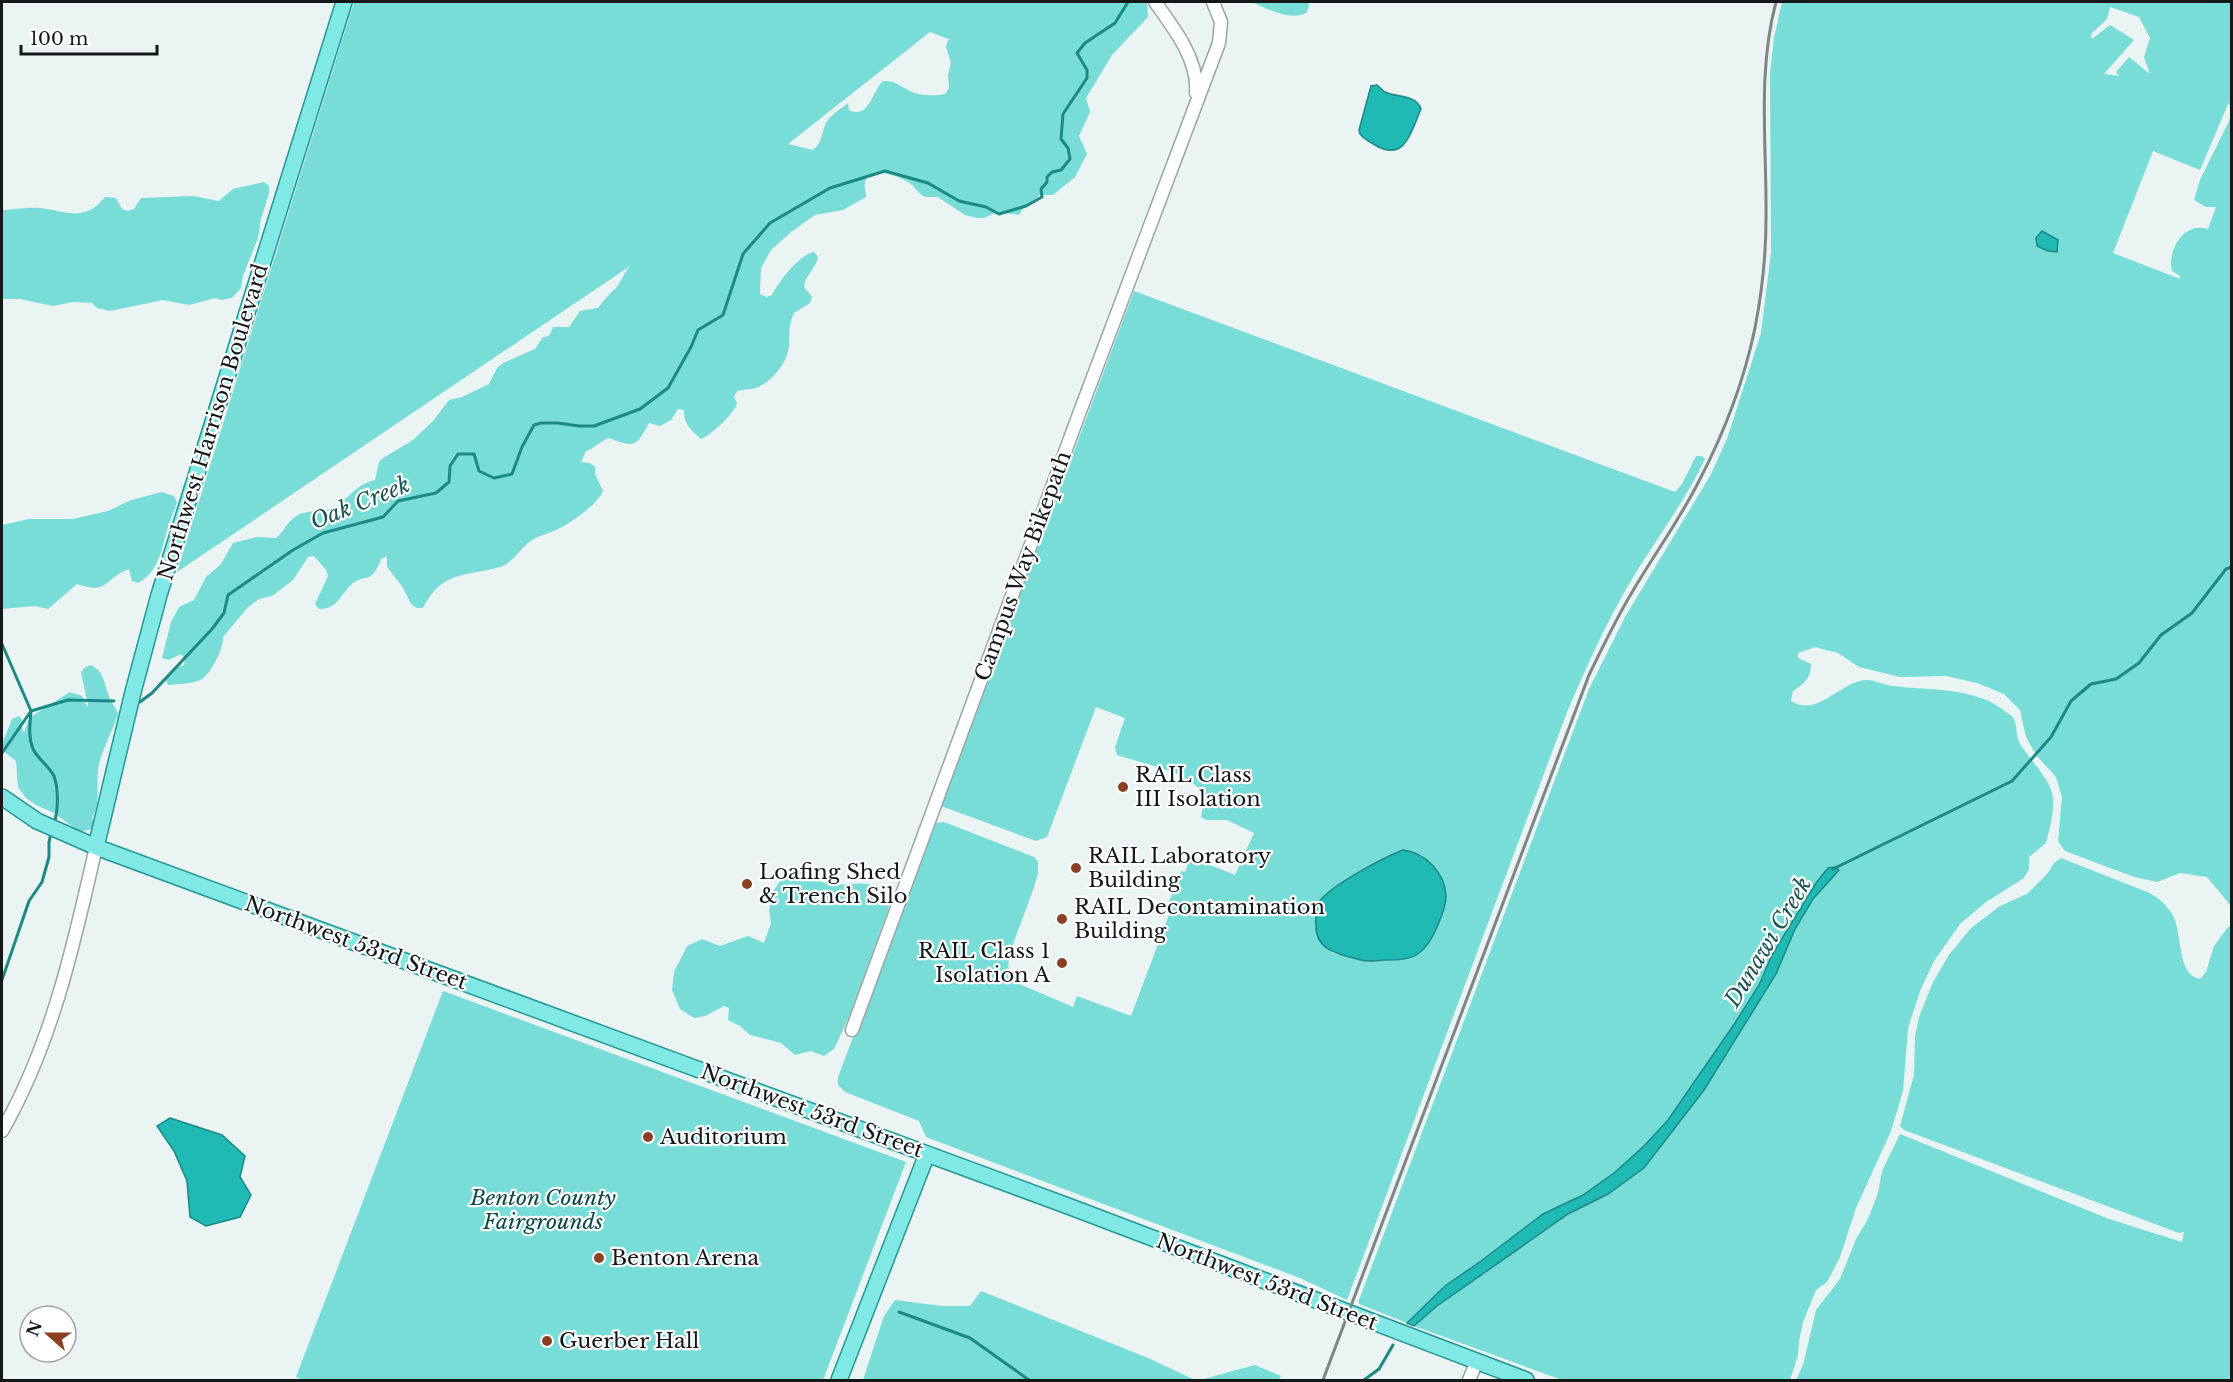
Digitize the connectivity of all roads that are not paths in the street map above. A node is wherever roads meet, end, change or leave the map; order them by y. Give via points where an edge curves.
1 (344, 2) edge
2 (1155, 2) edge
3 (1214, 2) edge
4 (1195, 103) junction
5 (2, 797) edge
6 (96, 847) junction
7 (852, 1030) dead end
8 (2, 1131) edge
9 (927, 1154) junction
10 (1477, 1361) junction
11 (839, 1380) edge
12 (1469, 1380) edge
13 (1526, 1380) edge

1 - 6 main road, Northwest Harrison Boulevard via 159,595
2 - 4 street, Campus Way Bikepath via 1174,29 1194,72
3 - 4 street, Campus Way Bikepath via 1221,32
4 - 7 street, Campus Way Bikepath
5 - 6 main road, Northwest 53rd Street via 37,821
6 - 8 street via 71,958 52,1017
6 - 9 main road, Northwest 53rd Street
9 - 10 main road, Northwest 53rd Street
9 - 11 main road
10 - 12 street
10 - 13 main road, Northwest 53rd Street

